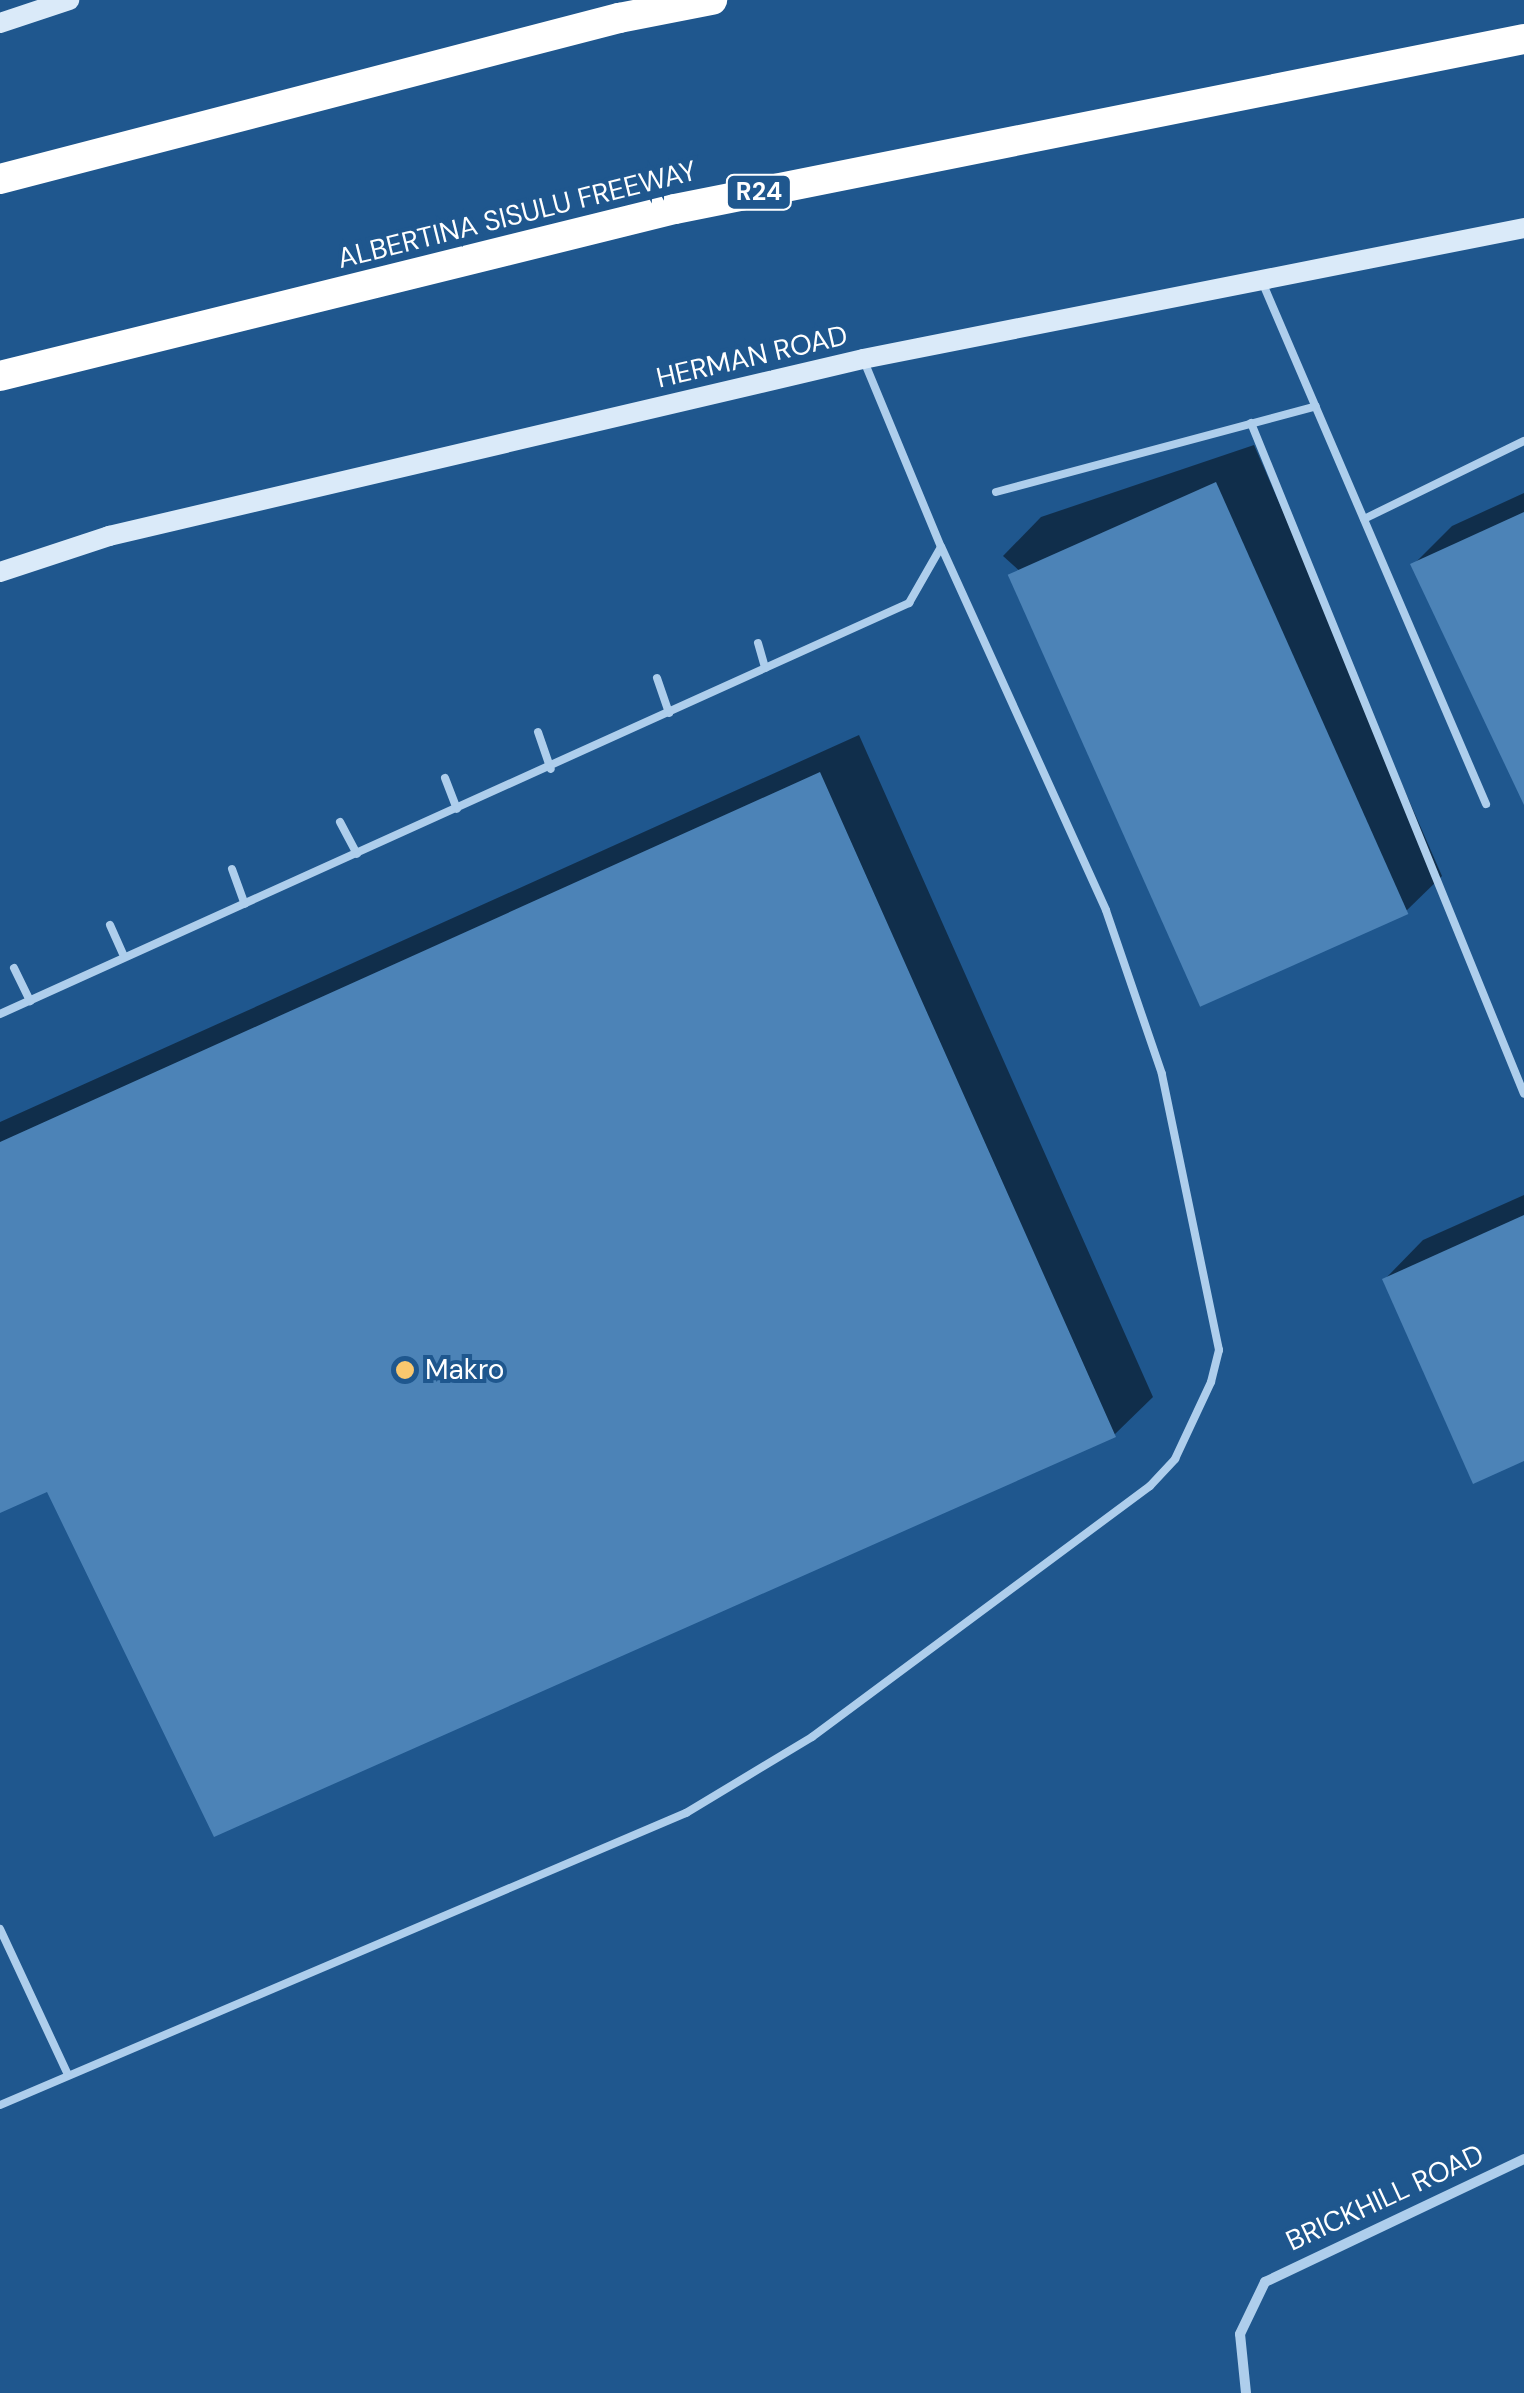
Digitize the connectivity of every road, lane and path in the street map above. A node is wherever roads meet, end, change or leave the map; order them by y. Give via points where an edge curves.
1 (69, 0) edge
2 (712, 0) edge
3 (0, 22) edge
4 (1524, 39) edge
5 (0, 180) edge
6 (1524, 228) edge
7 (1261, 280) junction
8 (863, 360) junction
9 (0, 376) edge
10 (1316, 406) junction
11 (1251, 423) junction
12 (1524, 441) edge
13 (996, 492) dead end
14 (1364, 519) junction
15 (940, 548) junction
16 (0, 572) edge
17 (758, 644) dead end
18 (764, 668) junction
19 (657, 678) dead end
20 (669, 712) junction
21 (538, 732) dead end
22 (551, 769) junction
23 (445, 778) dead end
24 (1486, 804) dead end
25 (458, 809) junction
26 (340, 822) dead end
27 (357, 854) junction
28 (232, 869) dead end
29 (245, 904) junction
30 (110, 925) dead end
31 (124, 958) junction
32 (14, 968) dead end
33 (30, 1002) junction
34 (0, 1014) edge
35 (1524, 1094) edge
36 (0, 1929) edge
37 (68, 2075) junction
38 (0, 2105) edge
39 (1524, 2159) edge
40 (1246, 2393) edge

1 - 3 main road
2 - 5 highway
4 - 9 highway, ALBERTINA SISULU FREEWAY / R24 via 675,209
6 - 7 main road, HERMAN ROAD
7 - 8 main road, HERMAN ROAD
7 - 10 lane
8 - 15 lane
8 - 16 main road, HERMAN ROAD via 109,536
10 - 11 lane
10 - 14 lane
11 - 13 lane
11 - 35 lane
12 - 14 lane
14 - 24 lane
15 - 18 lane via 909,604
15 - 37 lane via 1106,910 1162,1074 1218,1350 1212,1382 1175,1458 1150,1486 812,1737 686,1813
17 - 18 lane
18 - 20 lane
19 - 20 lane
20 - 22 lane
21 - 22 lane
22 - 25 lane
23 - 25 lane
25 - 27 lane
26 - 27 lane
27 - 29 lane
28 - 29 lane
29 - 31 lane
30 - 31 lane
31 - 33 lane
32 - 33 lane
33 - 34 lane
36 - 37 lane
37 - 38 lane
39 - 40 street, BRICKHILL ROAD via 1265,2282 1240,2334

